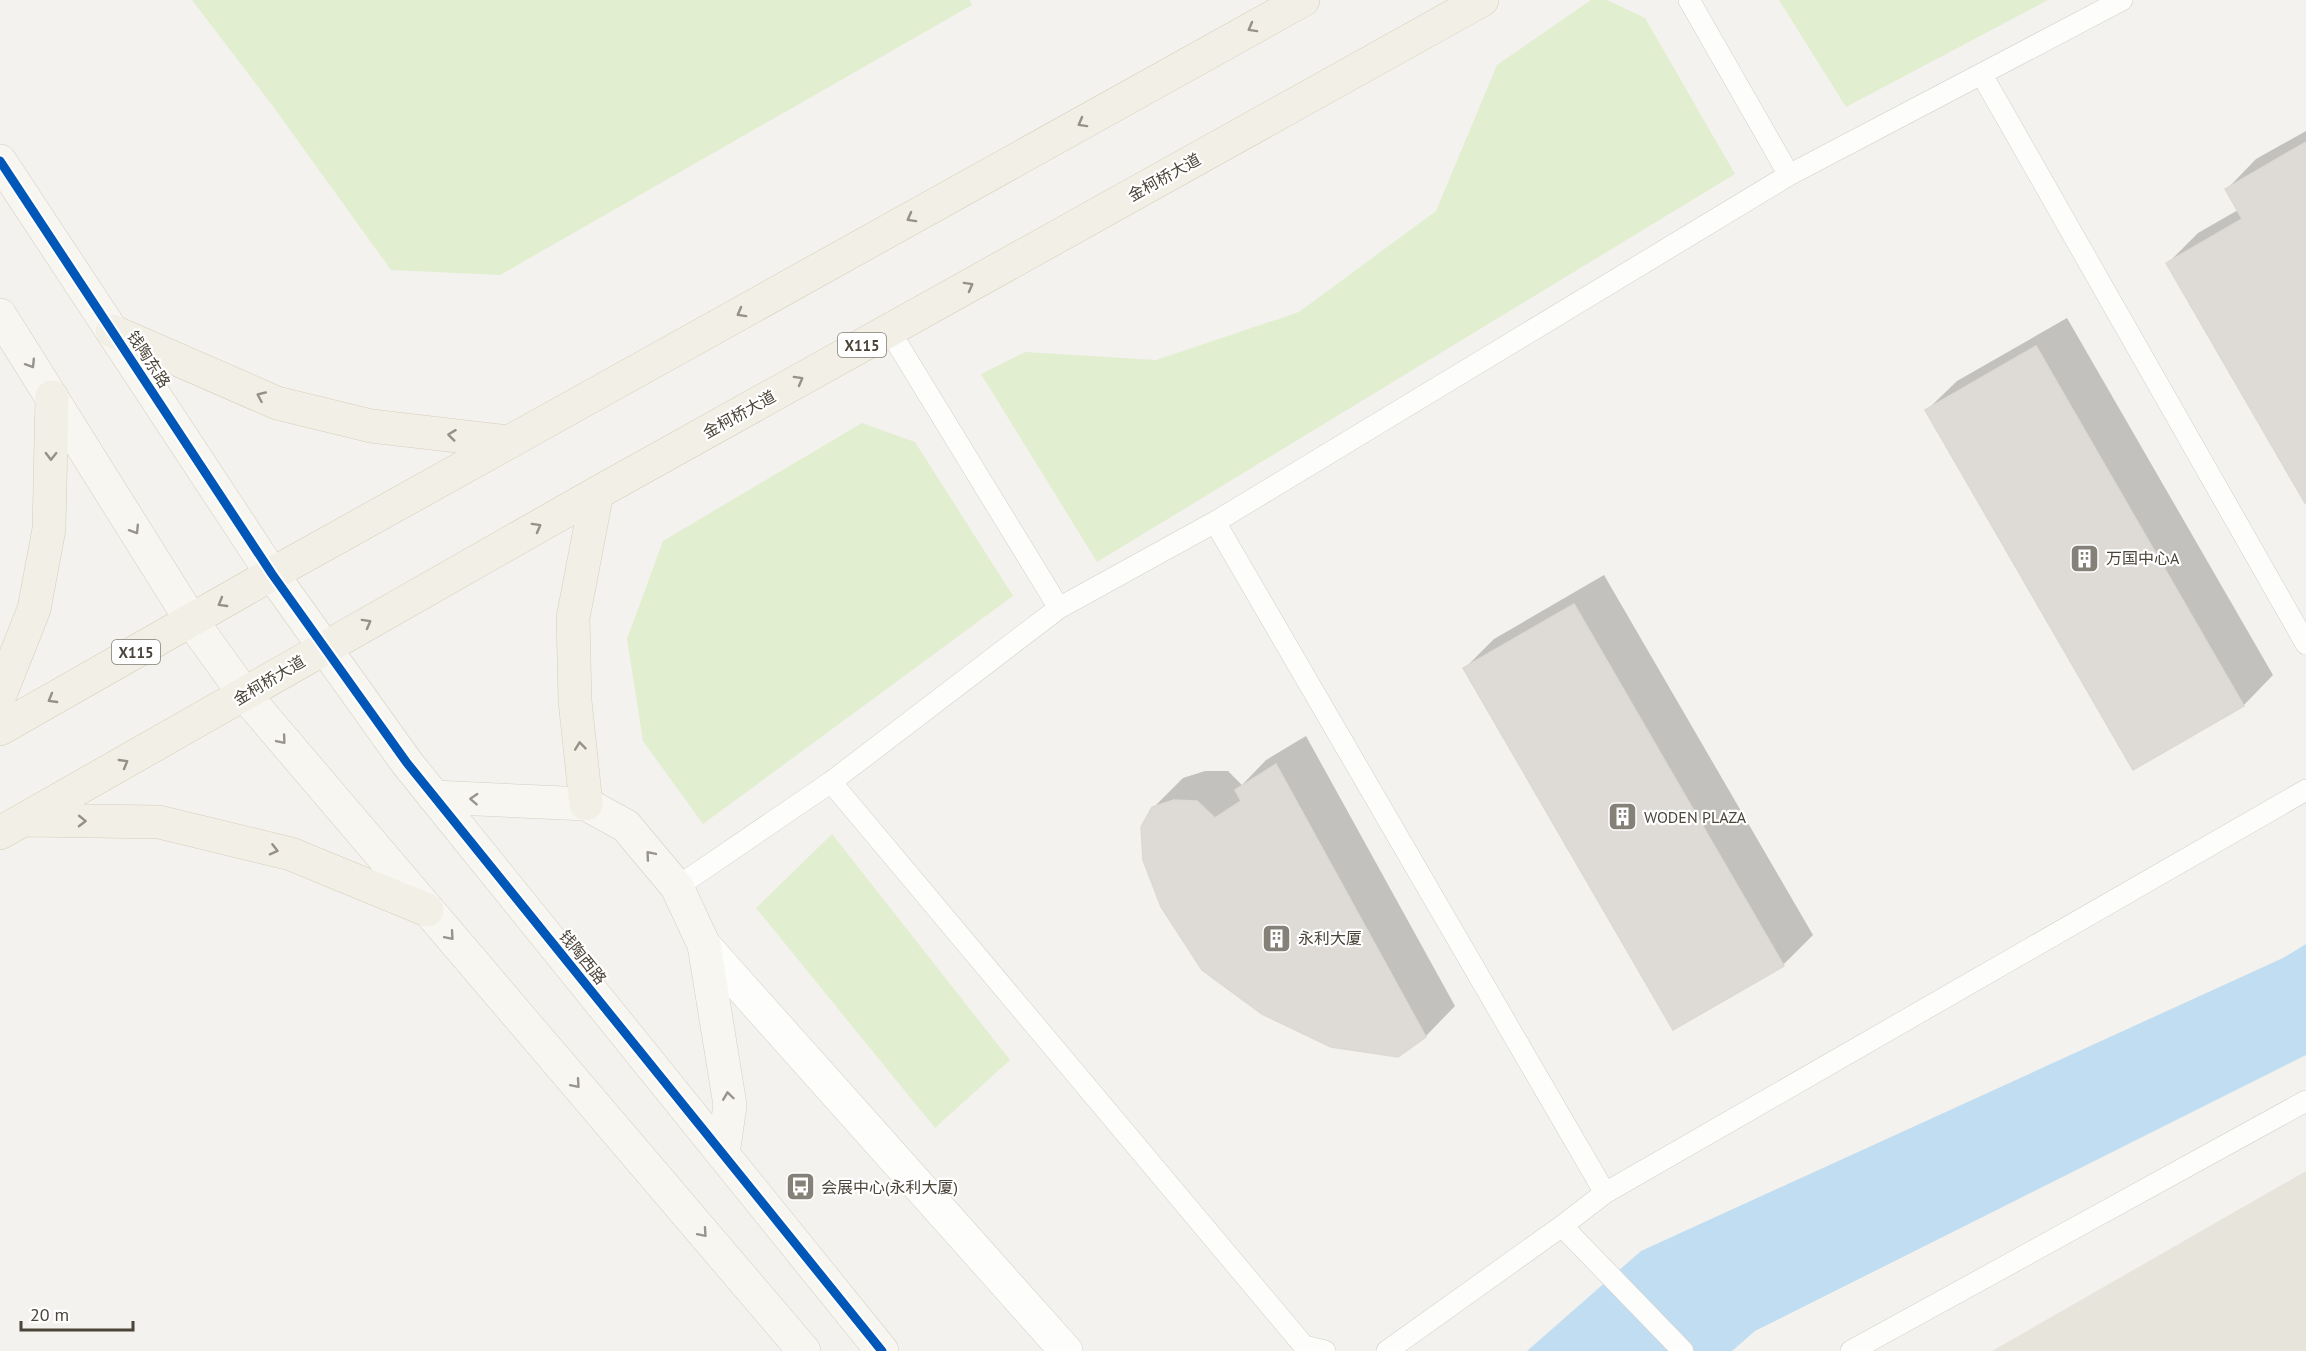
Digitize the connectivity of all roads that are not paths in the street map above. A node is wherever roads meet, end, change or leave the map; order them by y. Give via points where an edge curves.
1 (1303, 0) edge
2 (1482, 0) edge
3 (1689, 0) edge
4 (2122, 0) edge
5 (1982, 75) junction
6 (0, 160) edge
7 (1790, 175) junction
8 (0, 315) edge
9 (889, 330) junction
10 (112, 331) junction
11 (52, 397) junction
12 (510, 442) junction
13 (597, 493) junction
14 (1215, 522) junction
15 (272, 574) junction
16 (1059, 608) junction
17 (191, 620) junction
18 (2306, 644) edge
19 (325, 646) junction
20 (0, 695) edge
21 (244, 695) junction
22 (0, 729) edge
23 (831, 782) junction
24 (2306, 790) edge
25 (434, 797) junction
26 (586, 804) junction
27 (12, 827) edge
28 (677, 887) junction
29 (427, 910) junction
30 (704, 945) junction
31 (2306, 1101) edge
32 (723, 1154) junction
33 (1605, 1193) junction
34 (1562, 1226) junction
35 (798, 1347) edge
36 (882, 1351) edge
37 (1066, 1351) edge
38 (1325, 1351) edge
39 (1387, 1351) edge
40 (1683, 1351) edge
41 (1851, 1351) edge

1 -> 12 main road, X115
9 -> 2 main road, 金柯桥大道 / X115
3 - 7 lane
4 - 5 lane
5 - 7 lane
5 - 18 lane
6 - 10 street, 钱陶东路
7 - 14 lane
8 -> 11 street
13 -> 9 main road, 金柯桥大道 / X115
9 - 16 lane
12 -> 10 main road via 371,426 277,403
10 - 15 street, 钱陶东路
11 -> 17 street
11 -> 20 main road via 49,529 34,609
12 - 15 main road, X115
19 -> 13 main road, 金柯桥大道 / X115
26 -> 13 main road via 575,701 573,618
14 - 16 lane
14 - 33 lane
15 -> 17 main road, X115
15 - 19 street, 钱陶西路
16 - 23 lane
17 - 21 street
17 -> 22 main road, X115
19 - 21 main road, 金柯桥大道 / X115
19 - 25 street, 钱陶西路
27 -> 21 main road, 金柯桥大道 / X115
21 -> 29 street
23 - 28 lane
23 - 38 lane via 1304,1346
24 - 33 lane
26 -> 25 street
25 - 32 street, 钱陶西路
28 -> 26 street via 626,826
27 -> 29 main road via 159,822 291,854
28 - 30 street
29 -> 35 street
32 -> 30 street via 729,1105
30 - 37 street
31 - 41 lane
32 - 36 street, 钱陶西路
33 - 34 lane
34 - 39 lane
34 - 40 lane

